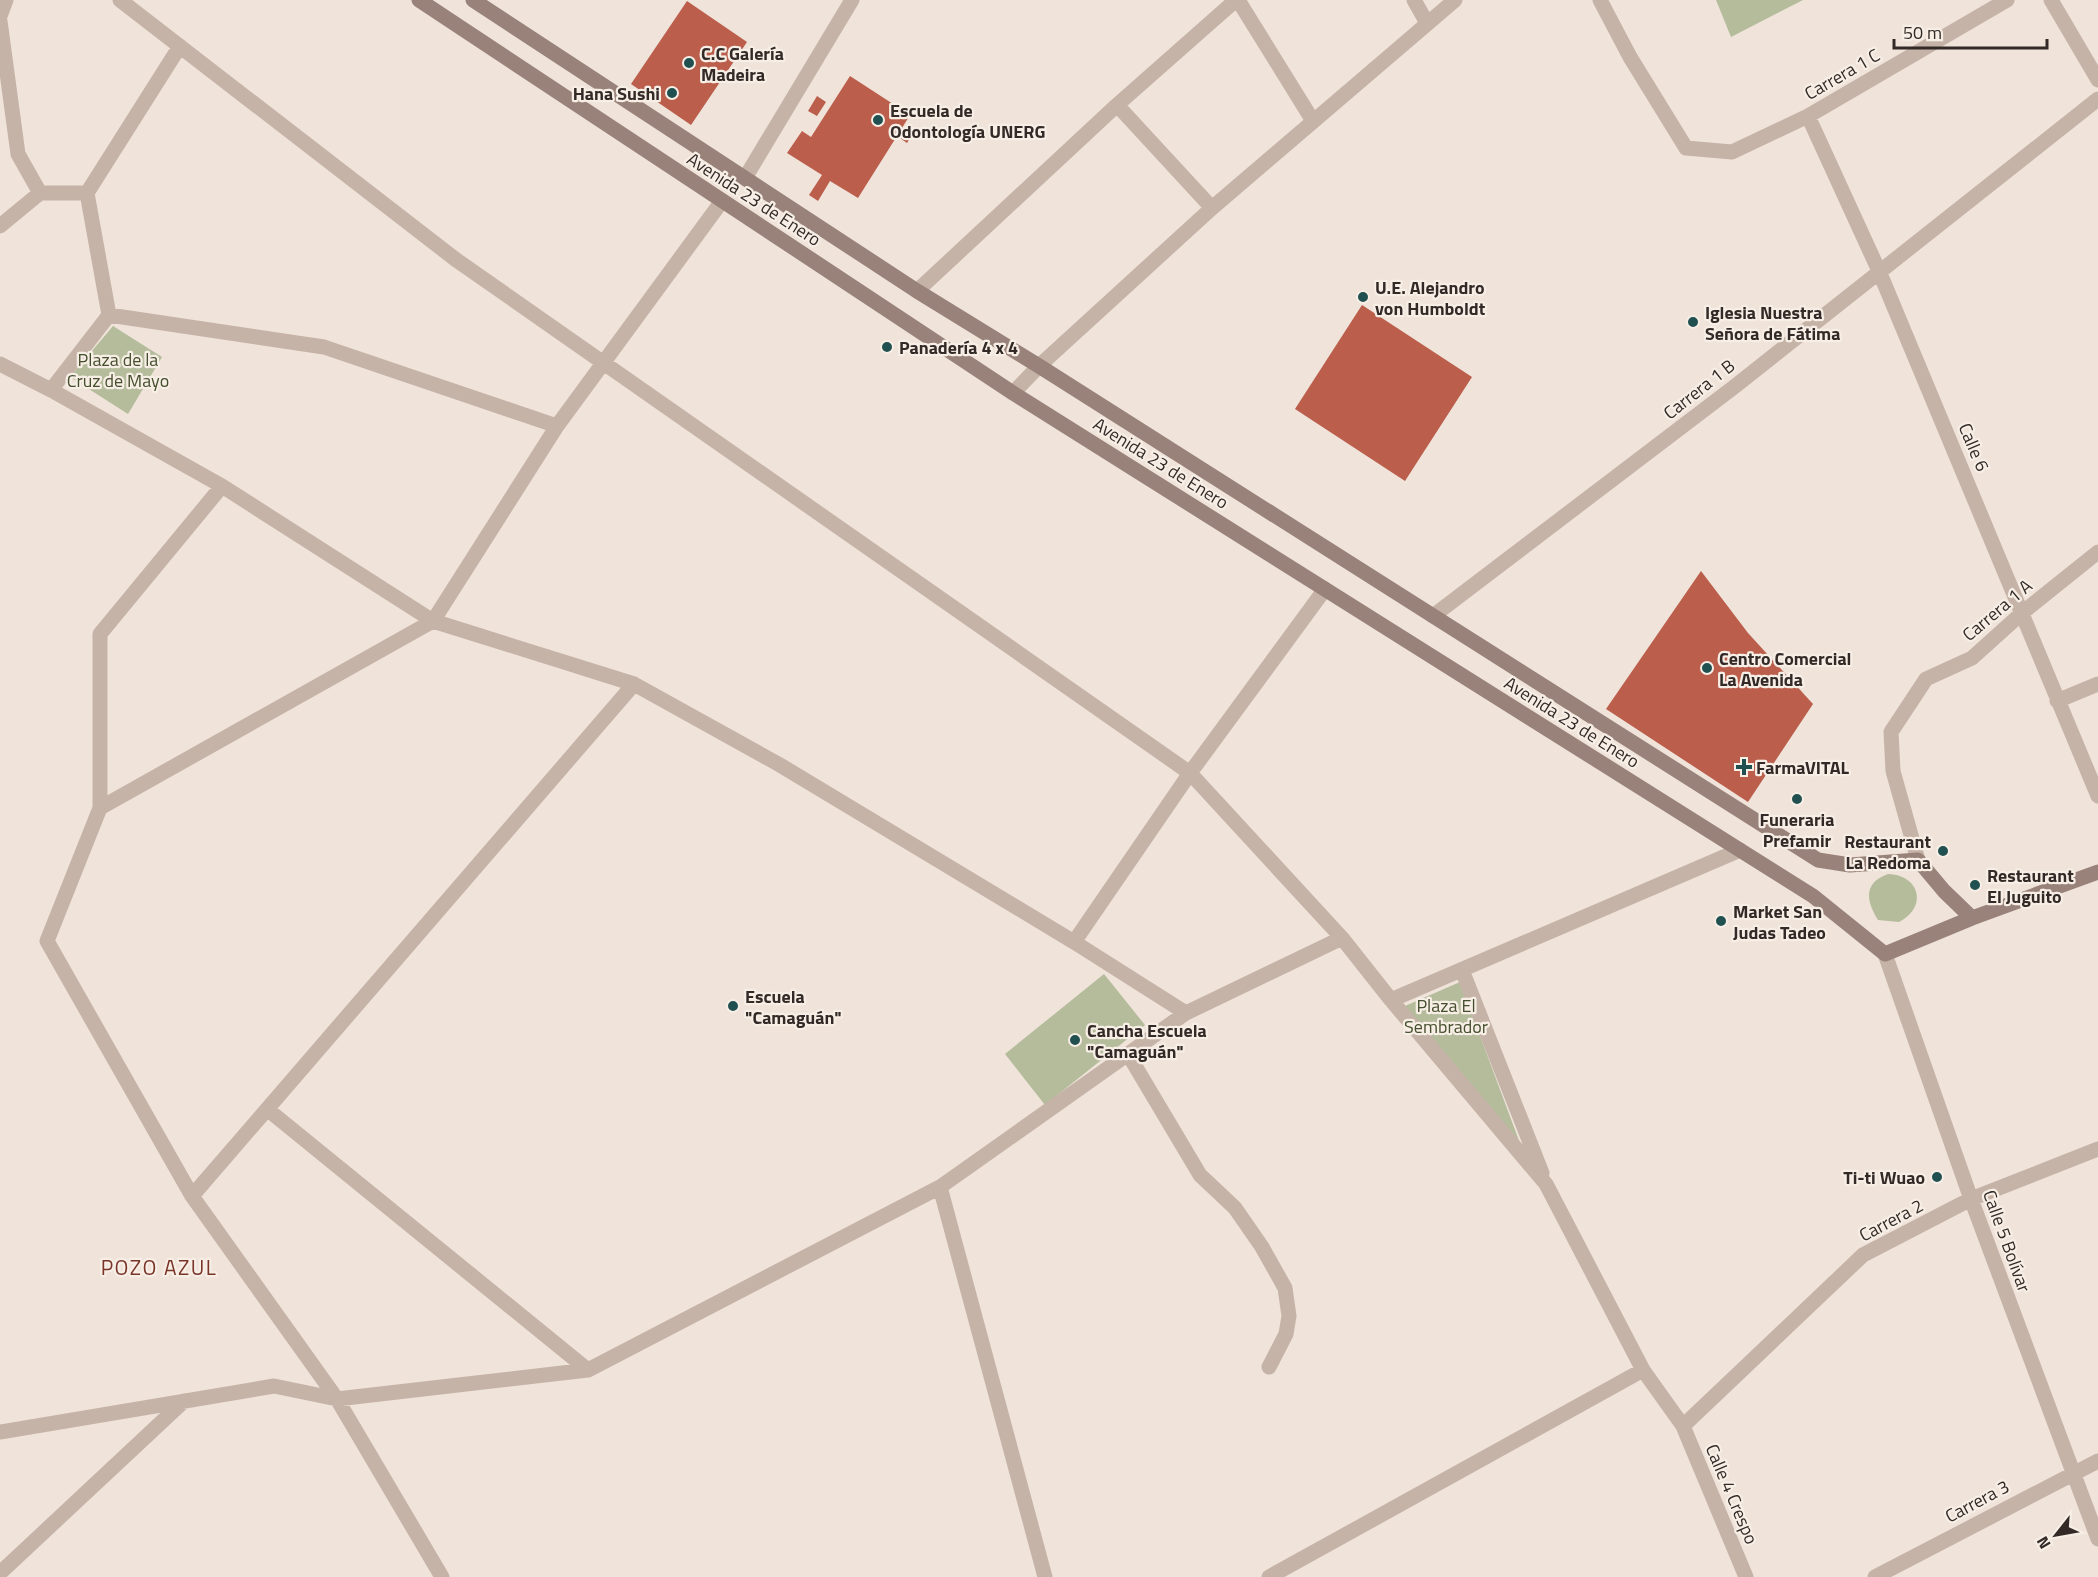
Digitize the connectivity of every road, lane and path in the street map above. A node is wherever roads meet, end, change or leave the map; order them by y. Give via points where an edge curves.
1 (6, 0) edge
2 (120, 0) edge
3 (419, 0) edge
4 (473, 0) edge
5 (852, 0) edge
6 (1237, 0) edge
7 (1414, 0) edge
8 (1455, 0) edge
9 (1600, 0) edge
10 (2007, 0) edge
11 (2051, 0) edge
12 (0, 16) edge
13 (0, 21) edge
14 (1427, 23) junction
15 (180, 46) junction
16 (2098, 80) edge
17 (2098, 99) edge
18 (1117, 105) junction
19 (1808, 116) junction
20 (1313, 120) junction
21 (745, 178) junction
22 (40, 193) junction
23 (87, 193) junction
24 (722, 201) junction
25 (1212, 208) junction
26 (0, 226) edge
27 (1879, 272) junction
28 (917, 291) junction
29 (109, 315) junction
30 (604, 363) junction
31 (0, 364) edge
32 (1039, 366) junction
33 (51, 390) junction
34 (1013, 393) junction
35 (557, 426) junction
36 (222, 486) junction
37 (2098, 552) edge
38 (1325, 589) junction
39 (2022, 613) junction
40 (1433, 616) junction
41 (433, 621) junction
42 (634, 684) junction
43 (2098, 684) edge
44 (2057, 701) junction
45 (1190, 773) junction
46 (2098, 796) edge
47 (100, 808) junction
48 (1740, 850) junction
49 (1918, 860) junction
50 (2098, 872) edge
51 (1972, 918) junction
52 (1342, 938) junction
53 (1074, 942) junction
54 (1885, 954) junction
55 (1462, 970) junction
56 (1391, 1000) junction
57 (1186, 1013) junction
58 (1128, 1054) junction
59 (267, 1109) junction
60 (2098, 1149) edge
61 (1546, 1184) junction
62 (940, 1187) junction
63 (192, 1196) junction
64 (1971, 1199) junction
65 (1269, 1367) dead end
66 (588, 1370) junction
67 (1643, 1370) junction
68 (337, 1399) junction
69 (184, 1401) junction
70 (1683, 1426) junction
71 (0, 1432) edge
72 (2098, 1461) edge
73 (2072, 1473) junction
74 (2098, 1539) edge
75 (0, 1573) edge
76 (442, 1577) edge
77 (1046, 1577) edge
78 (1269, 1577) edge
79 (1746, 1577) edge
80 (1875, 1577) edge

1 - 12 street
2 - 15 street
3 - 24 main road, Avenida 23 de Enero
4 - 21 main road, Avenida 23 de Enero
5 - 21 street
6 - 18 street
6 - 20 street
7 - 14 street
8 - 14 street
9 - 19 street, Carrera 1 C via 1686,148 1732,152
10 - 19 street, Carrera 1 C
11 - 16 street
13 - 22 street via 18,154
14 - 20 street
15 - 23 street
15 - 30 street via 455,258
17 - 27 street, Carrera 1 B
18 - 25 street
18 - 28 street
19 - 27 street, Calle 6
20 - 25 street
21 - 28 main road, Avenida 23 de Enero
22 - 23 street
22 - 26 street
23 - 29 street
24 - 30 street
24 - 34 main road, Avenida 23 de Enero
25 - 32 street
27 - 39 street, Calle 6
27 - 40 street, Carrera 1 B
28 - 32 main road, Avenida 23 de Enero
29 - 33 street
29 - 35 street via 324,347
30 - 35 street
30 - 45 street
31 - 33 street
32 - 34 street
32 - 40 main road, Avenida 23 de Enero
33 - 36 street
34 - 38 main road, Avenida 23 de Enero
35 - 41 street
36 - 41 street
36 - 47 street via 100,634
37 - 39 street, Carrera 1 A
38 - 45 street
38 - 48 main road, Avenida 23 de Enero
39 - 44 street, Calle 6
39 - 49 street, Carrera 1 A via 1972,658 1926,679 1890,732 1893,771
40 - 49 main road, Avenida 23 de Enero via 1818,860 1850,865
41 - 42 street
41 - 47 street
42 - 53 street via 780,765
42 - 59 street
43 - 44 street
44 - 46 street, Calle 6
45 - 52 street
45 - 53 street
47 - 63 street via 47,941
48 - 54 main road, Avenida 23 de Enero via 1813,896
48 - 55 street
49 - 51 main road
50 - 51 main road
51 - 54 main road
52 - 56 street
52 - 57 street
53 - 57 street
54 - 64 street, Calle 5 Bolívar
55 - 56 street
55 - 61 street
56 - 61 street
57 - 58 street
58 - 62 street
58 - 65 street via 1200,1175 1235,1208 1285,1288 1286,1334
59 - 63 street
59 - 66 street
60 - 64 street, Carrera 2
61 - 67 street, Calle 4 Crespo
62 - 66 street
62 - 77 street
63 - 68 street
64 - 70 street, Carrera 2 via 1863,1256
64 - 73 street, Calle 5 Bolívar
66 - 68 street
67 - 70 street, Calle 4 Crespo
67 - 78 street
68 - 69 street via 274,1386
68 - 76 street
69 - 71 street
69 - 75 street
70 - 79 street, Calle 4 Crespo
72 - 73 street, Carrera 3
73 - 74 street, Calle 5 Bolívar
73 - 80 street, Carrera 3

